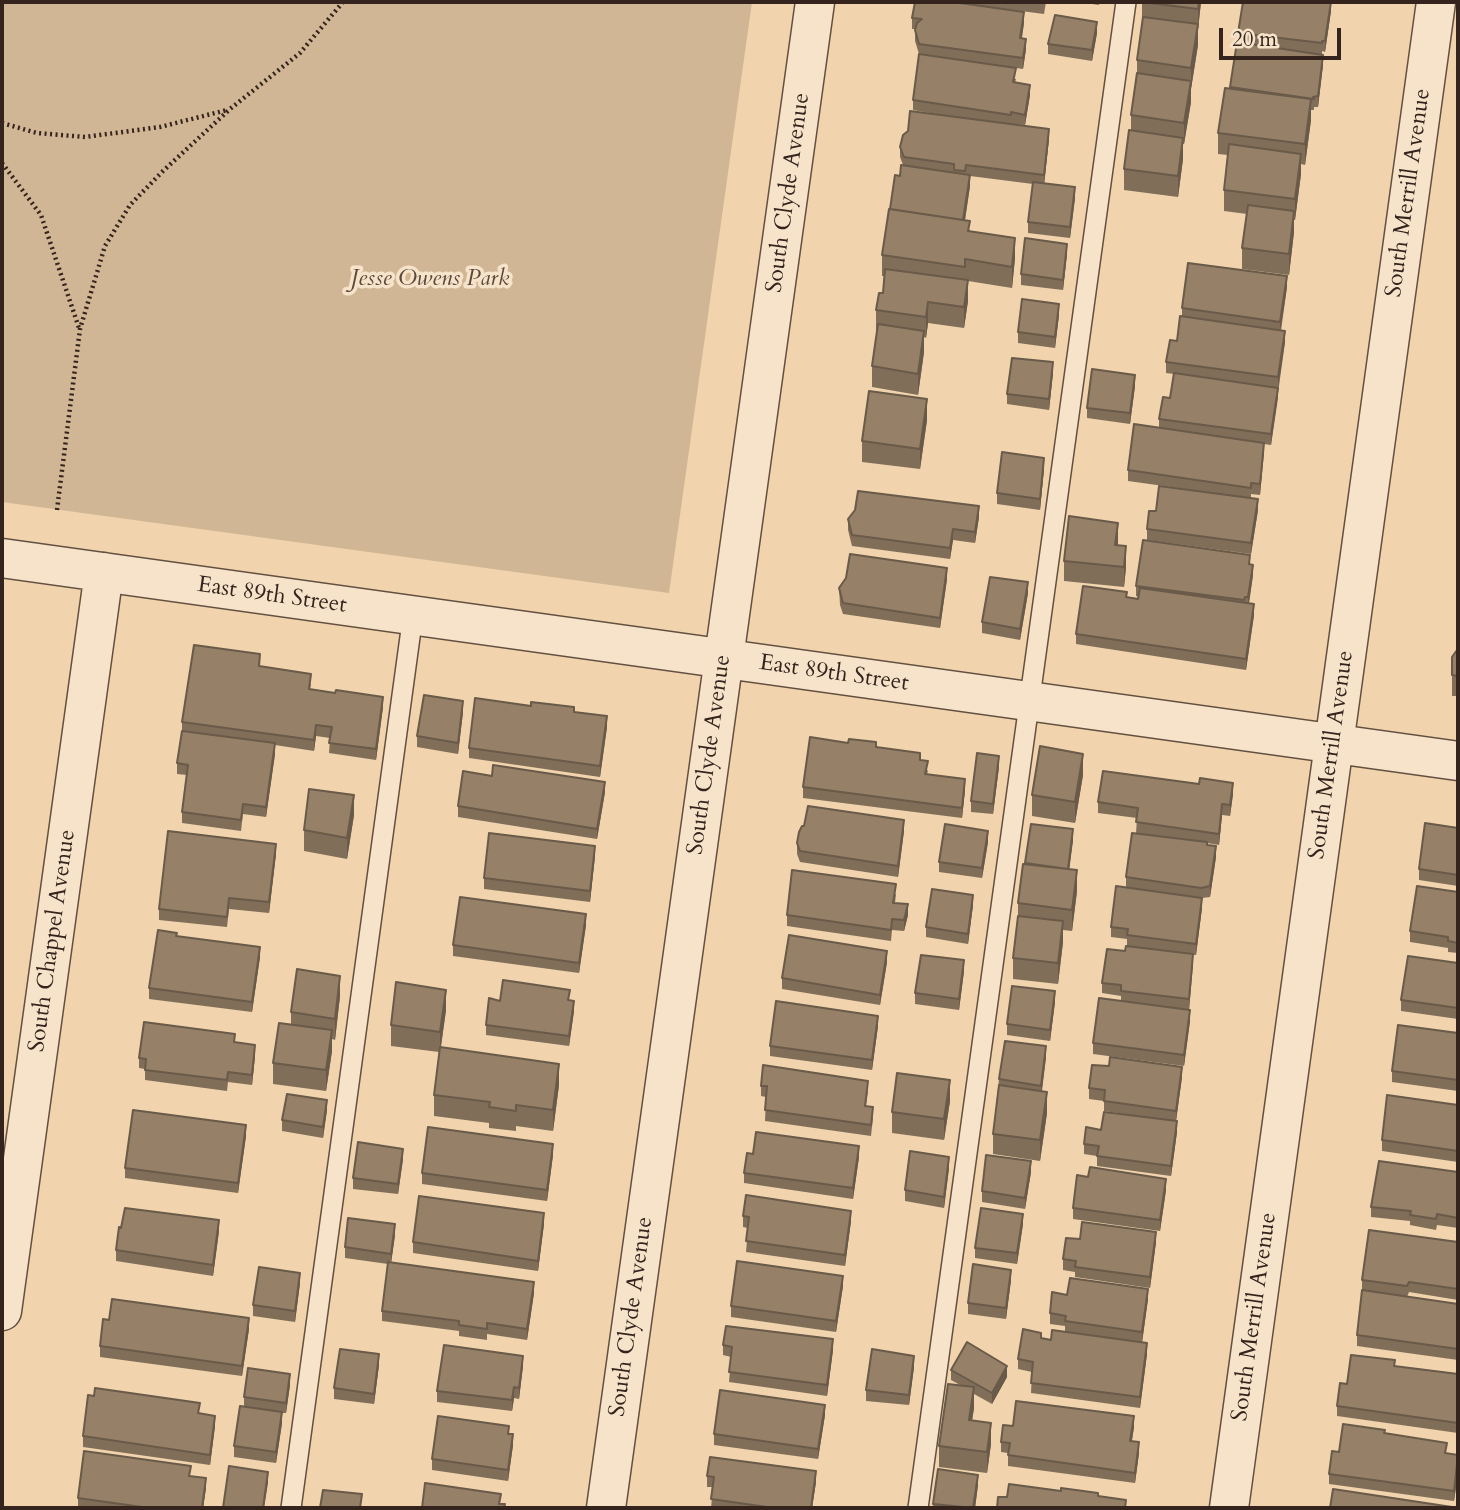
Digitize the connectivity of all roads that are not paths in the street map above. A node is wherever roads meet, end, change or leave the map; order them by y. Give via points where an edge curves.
1 (815, 2) edge
2 (1126, 2) edge
3 (1436, 2) edge
4 (2, 558) edge
5 (104, 572) junction
6 (413, 615) junction
7 (724, 658) junction
8 (1029, 701) junction
9 (1334, 744) junction
10 (1458, 761) edge
11 (2, 1311) edge
12 (291, 1508) edge
13 (606, 1508) edge
14 (918, 1508) edge
15 (1229, 1508) edge

1 - 7 street, South Clyde Avenue
2 - 8 lane
3 - 9 street, South Merrill Avenue
4 - 5 street, East 89th Street
5 - 6 street, East 89th Street
5 - 11 street, South Chappel Avenue
6 - 7 street, East 89th Street
6 - 12 lane
7 - 8 street, East 89th Street
7 - 13 street, South Clyde Avenue
8 - 9 street, East 89th Street
8 - 14 lane
9 - 10 street, East 89th Street
9 - 15 street, South Merrill Avenue

